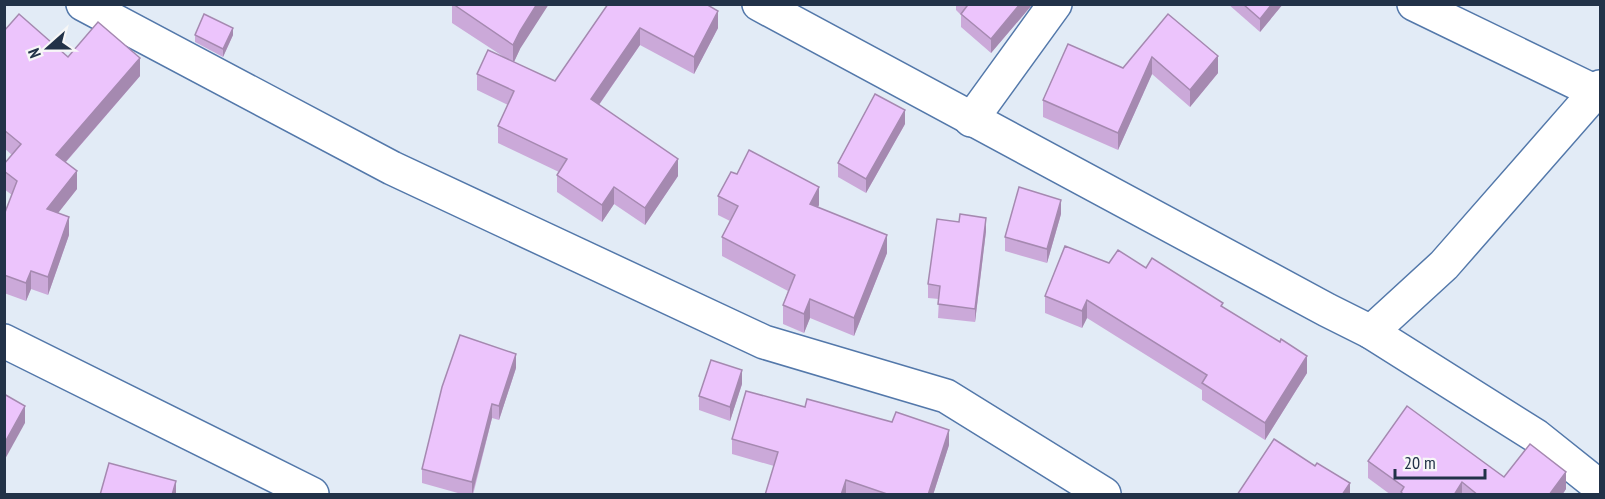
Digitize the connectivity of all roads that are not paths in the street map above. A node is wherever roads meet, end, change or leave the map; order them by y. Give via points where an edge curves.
1 (83, 4) edge
2 (759, 4) edge
3 (1055, 4) edge
4 (1414, 4) edge
5 (1599, 91) edge
6 (971, 120) junction
7 (1371, 332) junction
8 (4, 341) edge
9 (1600, 487) edge
10 (312, 495) edge
11 (1104, 495) edge

1 - 11 street via 392,168 764,342 946,396
2 - 6 street
3 - 6 street
4 - 5 street
5 - 7 street via 1444,265
6 - 7 street
7 - 9 street via 1536,436
8 - 10 street

